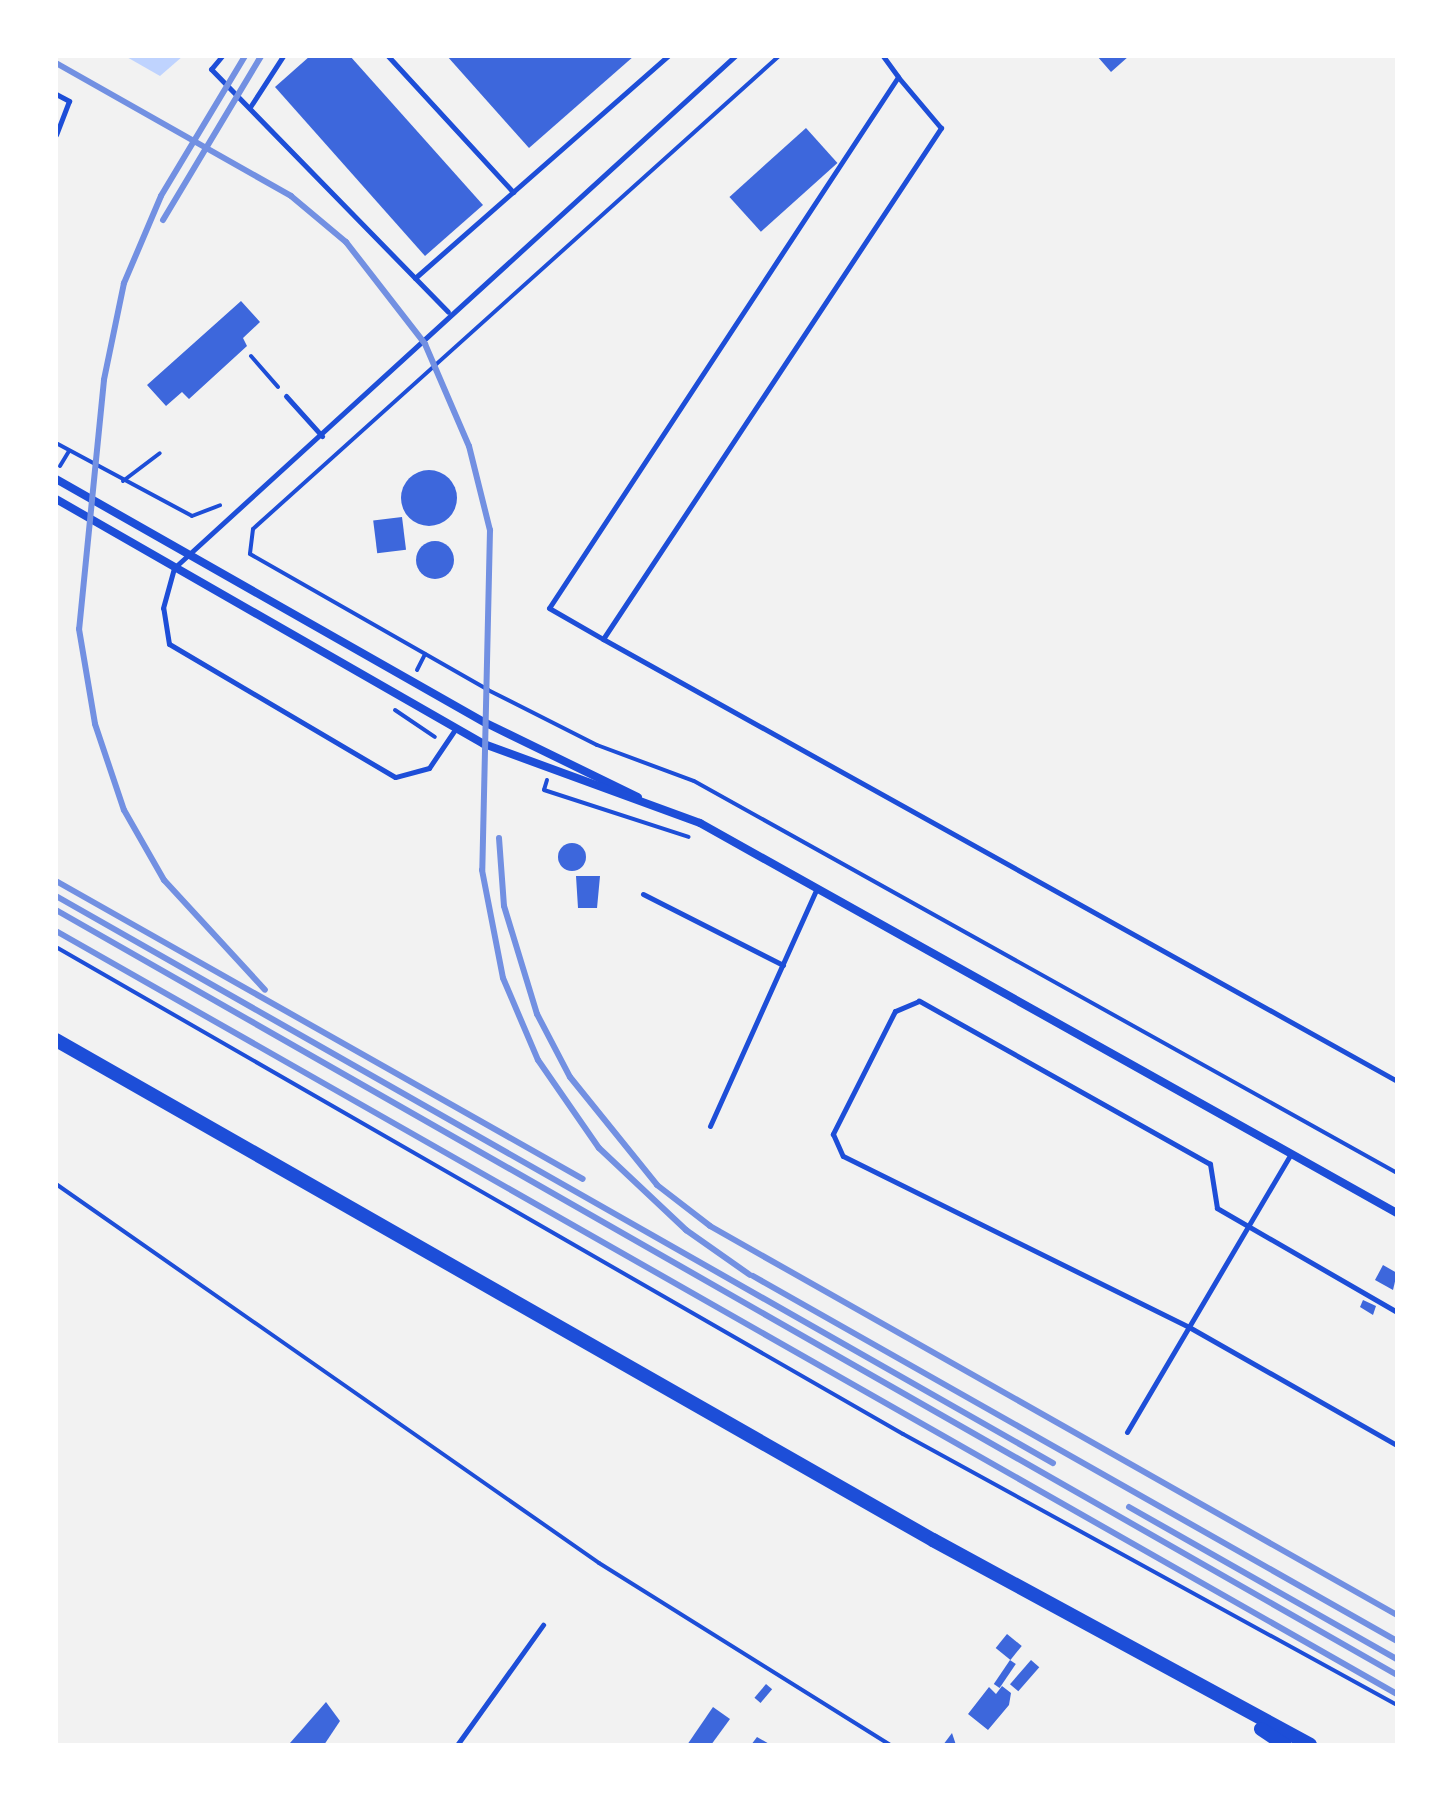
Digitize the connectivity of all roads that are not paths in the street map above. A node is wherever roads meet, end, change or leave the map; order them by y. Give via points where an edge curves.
1 (222, 56) edge
2 (283, 56) edge
3 (388, 56) edge
4 (668, 56) edge
5 (735, 56) edge
6 (883, 56) edge
7 (898, 77) junction
8 (56, 94) edge
9 (250, 107) junction
10 (56, 135) edge
11 (513, 192) junction
12 (415, 278) junction
13 (448, 312) junction
14 (286, 396) road end
15 (322, 436) junction
16 (56, 479) edge
17 (56, 499) edge
18 (188, 552) junction
19 (174, 568) junction
20 (603, 639) junction
21 (456, 728) junction
22 (642, 800) junction
23 (817, 888) junction
24 (643, 894) dead end
25 (783, 965) junction
26 (56, 1040) edge
27 (1397, 1081) edge
28 (710, 1126) dead end
29 (1292, 1153) junction
30 (1397, 1213) edge
31 (1248, 1227) junction
32 (1397, 1312) edge
33 (1189, 1327) junction
34 (1127, 1432) dead end
35 (1397, 1445) edge
36 (543, 1625) dead end
37 (1204, 1692) junction
38 (457, 1745) edge
39 (1285, 1745) edge
40 (1310, 1745) edge

1 - 9 lane via 211,69
2 - 9 lane
3 - 11 lane
4 - 11 lane
5 - 13 lane
6 - 7 lane
7 - 20 lane via 941,128
7 - 20 lane via 549,608
8 - 10 lane via 69,101
9 - 12 lane
11 - 12 lane
12 - 13 lane
13 - 15 lane via 412,358
14 - 15 lane
15 - 18 lane via 237,504
16 - 18 street
17 - 19 street
18 - 19 lane
18 - 22 street via 486,723
19 - 21 street
19 - 21 lane via 163,608 169,644 395,777 429,768
20 - 27 lane
21 - 22 street via 550,772
22 - 23 street
23 - 25 lane
23 - 29 street
24 - 25 lane
25 - 28 lane
26 - 37 main road
29 - 30 street
29 - 31 lane
31 - 32 lane
31 - 33 lane
31 - 33 lane via 1217,1208 1210,1164 919,1001 895,1011 833,1134 843,1156
33 - 34 lane
33 - 35 lane
36 - 38 lane
37 - 39 main road
37 - 40 main road

